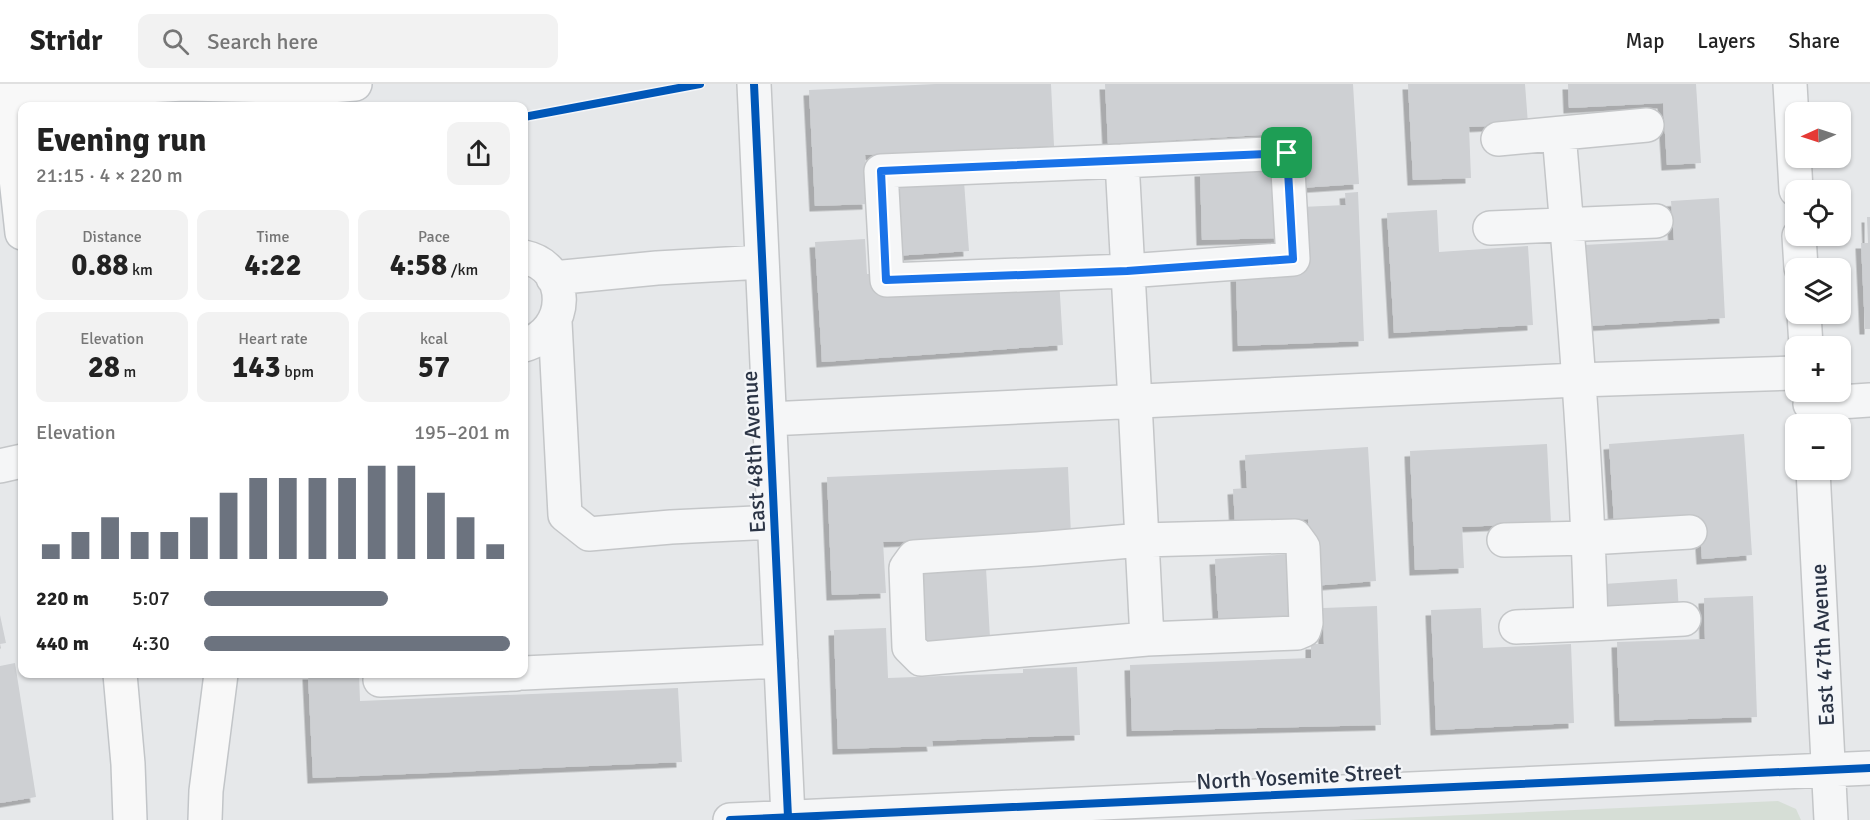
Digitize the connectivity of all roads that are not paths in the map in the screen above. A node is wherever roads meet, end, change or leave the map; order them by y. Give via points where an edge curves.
1 (355, 84) edge
2 (754, 84) edge
3 (1791, 84) edge
4 (7, 90) edge
5 (254, 92) edge
6 (1647, 125) dead end
7 (1559, 134) junction
8 (1498, 139) dead end
9 (1122, 161) junction
10 (1796, 180) edge
11 (18, 197) edge
12 (1656, 221) dead end
13 (1567, 226) junction
14 (1490, 228) dead end
15 (528, 258) edge
16 (762, 262) junction
17 (1127, 271) junction
18 (553, 278) junction
19 (555, 322) junction
20 (528, 344) edge
21 (1785, 373) edge
22 (1577, 380) junction
23 (1870, 400) edge
24 (1136, 402) junction
25 (1810, 407) edge
26 (769, 419) junction
27 (18, 461) edge
28 (0, 466) edge
29 (1814, 480) edge
30 (774, 522) junction
31 (1690, 532) dead end
32 (1589, 538) junction
33 (1142, 540) junction
34 (1504, 540) dead end
35 (1684, 619) dead end
36 (1591, 624) junction
37 (1516, 627) dead end
38 (1147, 639) junction
39 (781, 661) junction
40 (528, 673) edge
41 (120, 678) edge
42 (220, 678) edge
43 (425, 678) edge
44 (380, 680) dead end
45 (1870, 768) edge
46 (1828, 770) junction
47 (788, 817) junction
48 (130, 820) edge
49 (205, 820) edge
50 (730, 820) edge
51 (1831, 820) edge

1 - 5 main road
2 - 16 street, East 48th Avenue
3 - 10 street
4 - 5 main road via 185,84
4 - 11 main road
6 - 7 street
7 - 8 street
7 - 13 street
9 - 17 street
9 - 17 street via 1287,153 1293,259
9 - 17 street via 881,171 886,280
12 - 13 street
13 - 14 street
13 - 22 street
15 - 18 street via 544,266
16 - 18 street
16 - 26 street, East 48th Avenue
17 - 24 street
18 - 19 street via 559,292
19 - 20 street via 546,334
19 - 30 street via 565,515 589,534
21 - 22 street
22 - 24 street
22 - 32 street
23 - 25 street
24 - 26 street
24 - 33 street
26 - 30 street, East 48th Avenue
27 - 28 street
29 - 46 street, East 47th Avenue
30 - 39 street, East 48th Avenue
31 - 32 street
32 - 34 street
32 - 36 street
33 - 38 street
33 - 38 street via 1295,536 1303,547 1304,630
33 - 38 street via 914,557 906,568 909,647 921,658
35 - 36 street
36 - 37 street
39 - 40 street
39 - 47 street, East 48th Avenue
41 - 48 main road
42 - 49 main road
43 - 44 street
45 - 46 street, North Yosemite Street
46 - 47 street, North Yosemite Street
46 - 51 street, East 47th Avenue
47 - 50 street, North Yosemite Street

